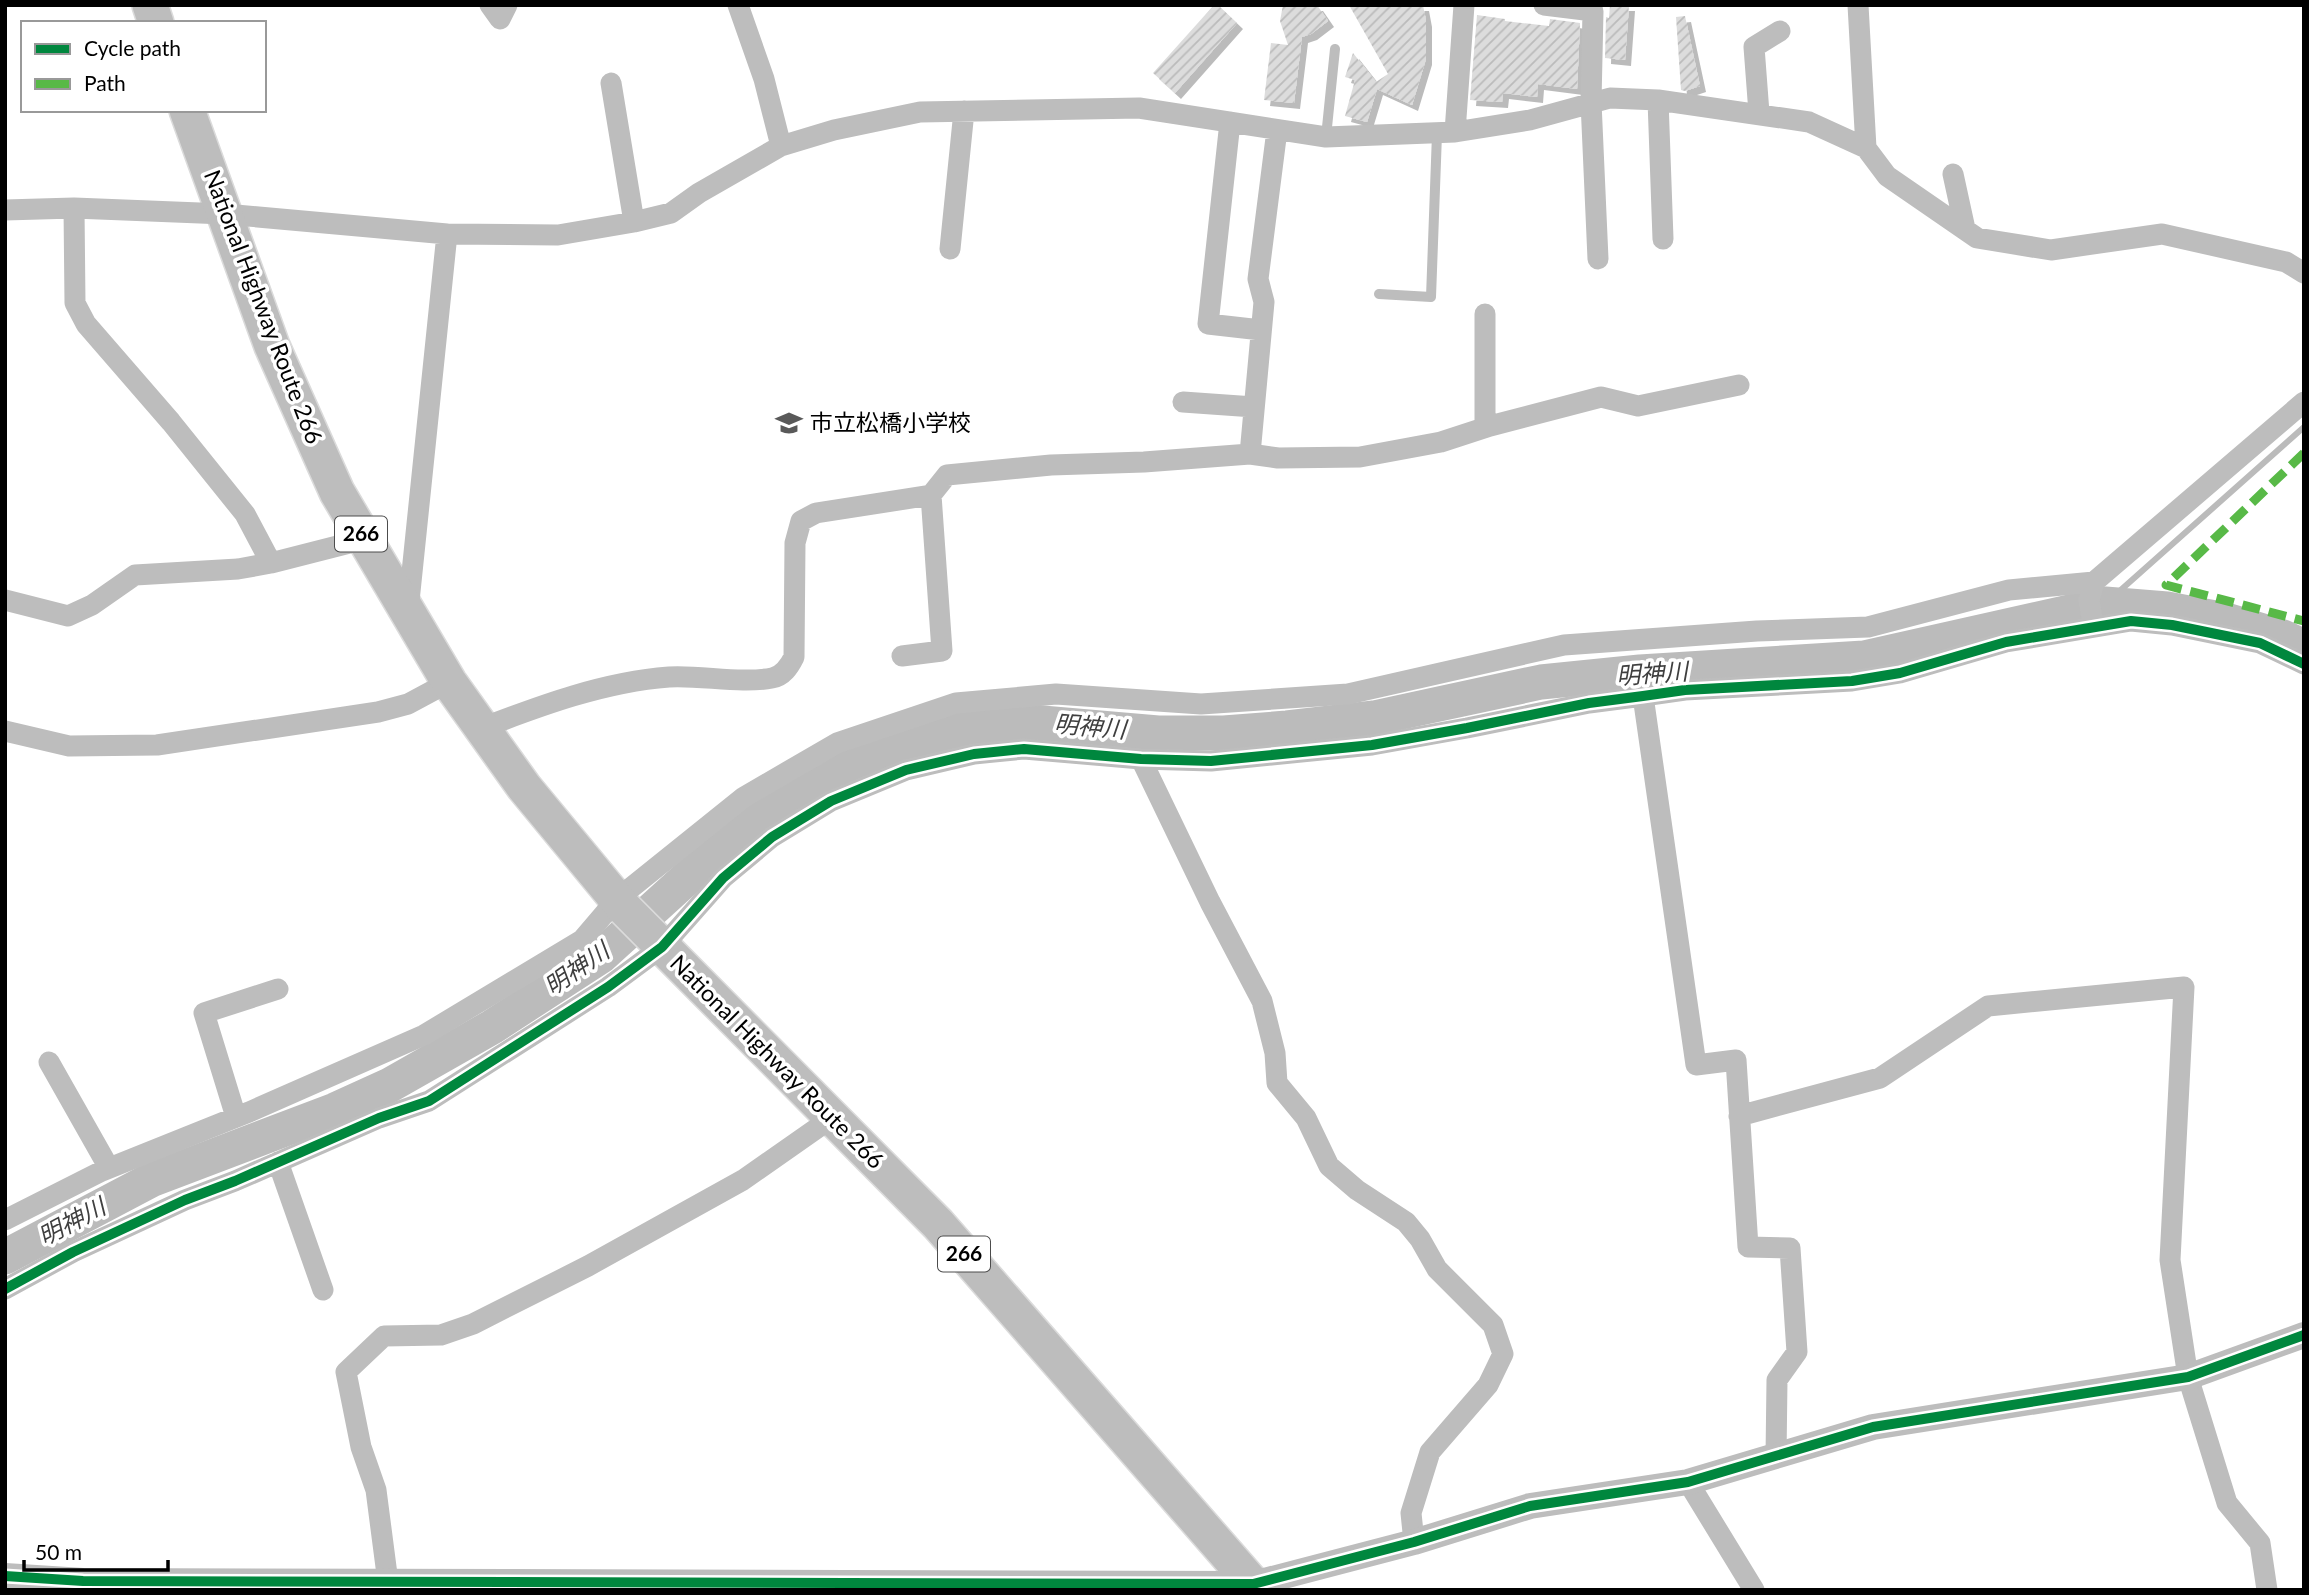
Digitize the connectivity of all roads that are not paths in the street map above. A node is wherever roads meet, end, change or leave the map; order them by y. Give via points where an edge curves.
1 (490, 5) edge
2 (507, 5) edge
3 (1464, 5) edge
4 (1544, 5) edge
5 (1858, 5) edge
6 (742, 7) edge
7 (1780, 31) dead end
8 (1335, 49) dead end
9 (611, 83) dead end
10 (1658, 100) junction
11 (1591, 102) junction
12 (964, 111) junction
13 (188, 112) edge
14 (1759, 113) junction
15 (1230, 122) junction
16 (1277, 130) junction
17 (1446, 133) junction
18 (1326, 137) junction
19 (781, 146) junction
20 (1866, 148) junction
21 (1953, 174) dead end
22 (74, 208) junction
23 (5, 210) edge
24 (225, 214) junction
25 (634, 222) junction
26 (1965, 229) junction
27 (447, 234) junction
28 (1663, 239) dead end
29 (950, 249) dead end
30 (1598, 259) dead end
31 (2298, 262) edge
32 (1379, 294) dead end
33 (1485, 314) dead end
34 (1261, 330) junction
35 (1739, 385) dead end
36 (1183, 402) dead end
37 (2304, 402) edge
38 (1254, 407) junction
39 (1485, 427) junction
40 (1250, 454) junction
41 (931, 495) junction
42 (365, 539) junction
43 (271, 563) junction
44 (5, 600) edge
45 (2092, 606) junction
46 (408, 613) junction
47 (902, 656) dead end
48 (2304, 664) edge
49 (449, 682) junction
50 (1643, 696) junction
51 (482, 728) junction
52 (5, 731) edge
53 (1141, 759) junction
54 (620, 903) junction
55 (657, 941) junction
56 (278, 989) dead end
57 (49, 1062) dead end
58 (1739, 1116) junction
59 (236, 1117) junction
60 (833, 1117) junction
61 (278, 1162) junction
62 (108, 1168) junction
63 (5, 1220) edge
64 (5, 1289) edge
65 (323, 1290) dead end
66 (2304, 1335) edge
67 (2188, 1377) junction
68 (1776, 1457) junction
69 (1688, 1482) junction
70 (1414, 1542) junction
71 (5, 1576) edge
72 (389, 1586) edge
73 (1178, 1586) edge
74 (1256, 1587) edge
75 (1754, 1590) edge
76 (2267, 1590) edge

1 - 2 street via 500,19
3 - 17 street
4 - 11 street via 1593,11
5 - 20 street
6 - 19 street
7 - 14 street via 1754,47
8 - 18 lane
9 - 25 street
10 - 11 street
10 - 14 street
10 - 28 street
11 - 17 street via 1530,120
11 - 30 street
12 - 15 street via 1139,108
12 - 19 street via 920,112
12 - 29 street
13 - 24 highway, National Highway Route 266 / 266
14 - 20 street via 1809,122
15 - 16 street
15 - 34 street via 1208,324
16 - 18 street
16 - 34 street via 1258,279 1264,302
17 - 18 street
17 - 32 lane via 1431,297
19 - 25 street via 671,212
20 - 26 street via 1888,176
21 - 26 street
22 - 23 street
22 - 24 street
22 - 43 street via 75,303 86,324 244,514
24 - 27 street
24 - 42 highway, National Highway Route 266 / 266 via 272,346 337,492
25 - 27 street via 558,234
26 - 31 street via 1977,238 2051,250 2162,234
27 - 46 street
33 - 39 street
34 - 38 street
35 - 39 street via 1638,406 1601,397
36 - 38 street
37 - 45 street
38 - 40 street
39 - 40 street via 1441,442 1360,457
40 - 41 street via 985,470 947,475
41 - 47 street via 942,651
41 - 51 street via 816,513 801,521 795,542 794,657 789,669 773,678 669,677 604,687
42 - 43 street
42 - 46 highway, National Highway Route 266 / 266
43 - 44 street via 135,575 68,616
45 - 48 street via 2131,621 2260,643
45 - 50 street via 2006,642 1900,673 1853,681
45 - 54 street via 2009,590 1868,627 1564,645 1349,694 1201,704 1056,694 956,704 838,743 744,796
46 - 49 highway, National Highway Route 266 / 266
49 - 51 highway, National Highway Route 266 / 266
49 - 52 street via 408,704 378,712 157,745 68,746
50 - 53 street via 1372,744 1211,761
50 - 58 street via 1696,1065 1736,1060
51 - 54 highway, National Highway Route 266 / 266
53 - 55 street via 1024,749 974,754 906,770 831,801 772,837
53 - 70 street via 1262,1001 1277,1083 1306,1118 1329,1166 1406,1222 1437,1269 1493,1325 1503,1353 1488,1385 1430,1452 1411,1514
54 - 55 highway, National Highway Route 266 / 266
54 - 59 street via 582,940 424,1035
55 - 60 highway, National Highway Route 266 / 266
55 - 61 street via 608,987 429,1101
56 - 59 street via 204,1013
57 - 62 street
58 - 67 street via 1880,1078 1988,1006 2184,988 2169,1260
58 - 68 street via 1748,1247 1790,1248 1797,1352 1777,1380
59 - 62 street
60 - 72 street via 743,1180 588,1266 441,1335 384,1336 346,1372 361,1447 376,1490
60 - 74 highway, National Highway Route 266 / 266 via 938,1224
61 - 64 street via 140,1220
61 - 65 street
62 - 63 street
66 - 67 street
67 - 68 street via 1873,1427
67 - 76 street via 2227,1503 2260,1543
68 - 69 street
69 - 70 street via 1530,1506
69 - 75 street
70 - 74 street
71 - 72 street
72 - 73 street
73 - 74 street

